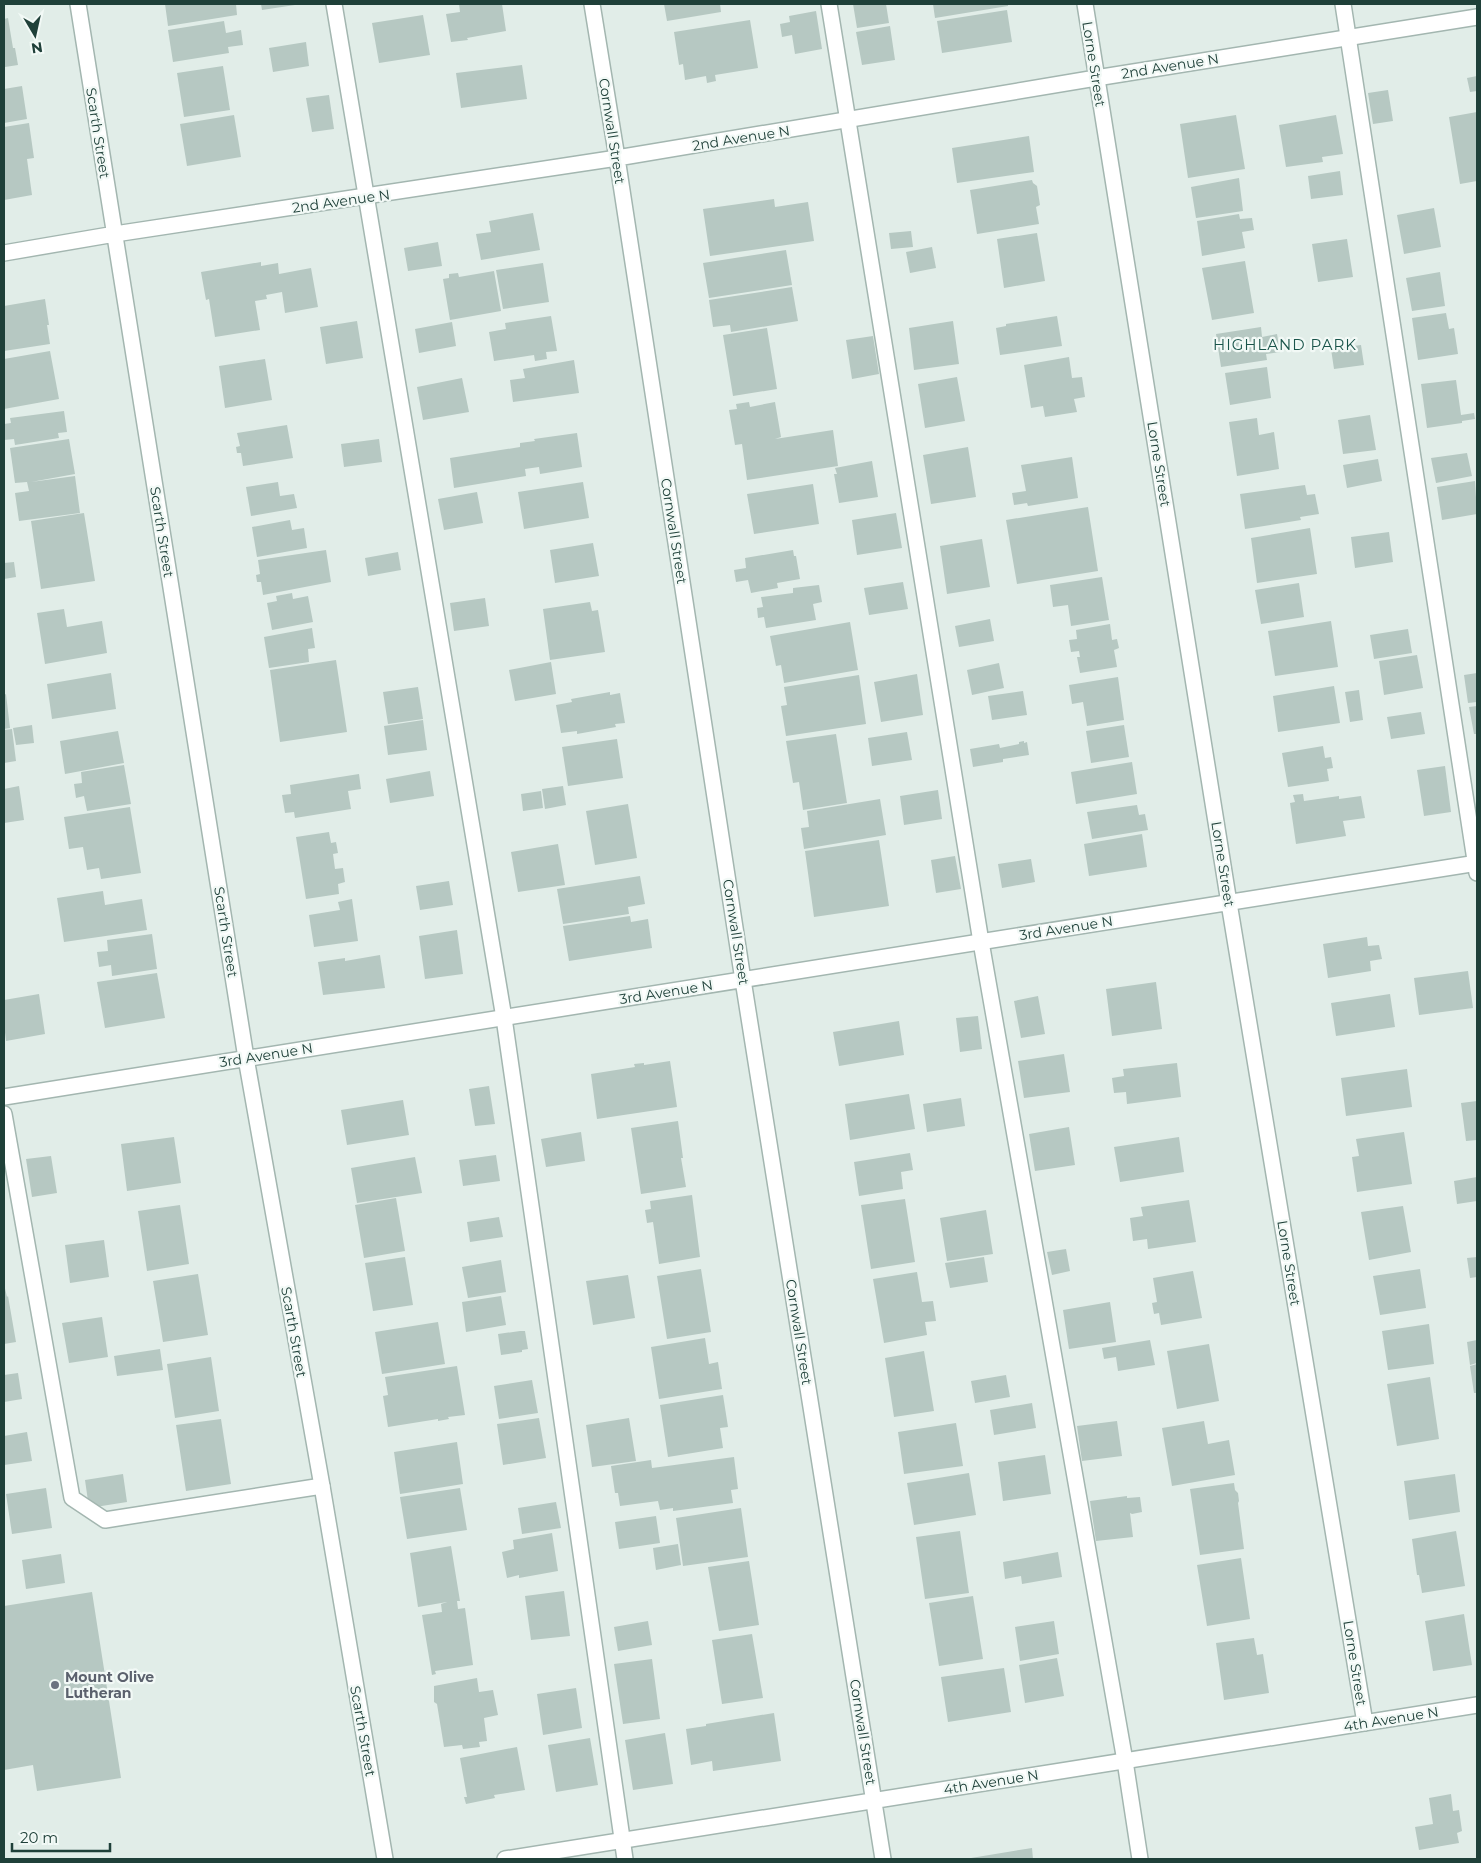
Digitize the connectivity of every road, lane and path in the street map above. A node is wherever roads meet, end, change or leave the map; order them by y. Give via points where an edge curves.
1 (78, 4) edge
2 (334, 4) edge
3 (592, 4) edge
4 (829, 4) edge
5 (1085, 4) edge
6 (1343, 4) edge
7 (1477, 17) edge
8 (1349, 38) junction
9 (1096, 78) junction
10 (847, 120) junction
11 (617, 158) junction
12 (366, 197) junction
13 (115, 234) junction
14 (4, 253) edge
15 (1477, 867) edge
16 (1230, 903) junction
17 (981, 942) junction
18 (743, 980) junction
19 (504, 1018) junction
20 (246, 1058) junction
21 (4, 1097) edge
22 (4, 1114) edge
23 (322, 1486) junction
24 (1477, 1705) edge
25 (1365, 1723) junction
26 (1125, 1761) junction
27 (874, 1801) junction
28 (622, 1841) junction
29 (385, 1859) edge
30 (505, 1859) edge
31 (625, 1859) edge
32 (883, 1859) edge
33 (1140, 1859) edge

1 - 13 street, Scarth Street
2 - 12 street
3 - 11 street, Cornwall Street
4 - 10 street
5 - 9 street, Lorne Street
6 - 8 street
7 - 8 street, 2nd Avenue N
8 - 9 street, 2nd Avenue N
8 - 15 street
9 - 10 street, 2nd Avenue N
9 - 16 street, Lorne Street
10 - 11 street, 2nd Avenue N
10 - 17 street
11 - 12 street, 2nd Avenue N
11 - 18 street, Cornwall Street
12 - 13 street, 2nd Avenue N
12 - 19 street
13 - 14 street, 2nd Avenue N
13 - 20 street, Scarth Street
15 - 16 street, 3rd Avenue N
16 - 17 street, 3rd Avenue N
16 - 25 street, Lorne Street
17 - 18 street, 3rd Avenue N
17 - 26 street
18 - 19 street, 3rd Avenue N
18 - 27 street, Cornwall Street
19 - 20 street, 3rd Avenue N
19 - 28 street
20 - 21 street, 3rd Avenue N
20 - 23 street, Scarth Street
22 - 23 street via 72,1498 105,1520
23 - 29 street, Scarth Street
24 - 25 street, 4th Avenue N
25 - 26 street, 4th Avenue N
26 - 27 street, 4th Avenue N
26 - 33 street
27 - 28 street, 4th Avenue N
27 - 32 street, Cornwall Street
28 - 30 street, 4th Avenue N
28 - 31 street

